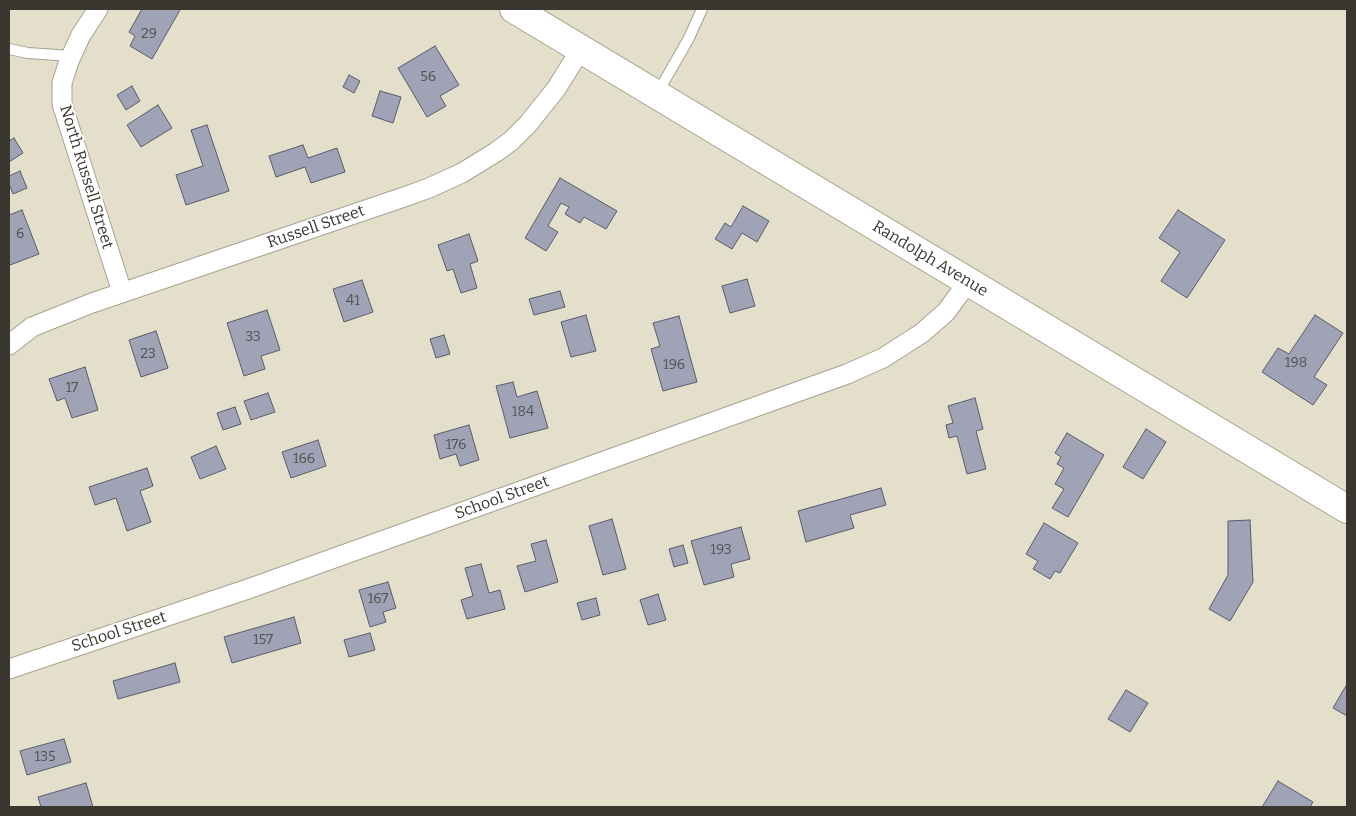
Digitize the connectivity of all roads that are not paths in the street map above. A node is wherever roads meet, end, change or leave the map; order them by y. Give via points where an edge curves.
1 (98, 9) edge
2 (514, 9) edge
3 (702, 9) edge
4 (9, 49) edge
5 (581, 49) junction
6 (71, 56) junction
7 (656, 94) junction
8 (968, 282) junction
9 (122, 292) junction
10 (9, 346) edge
11 (1347, 509) edge
12 (9, 669) edge

1 - 6 street, North Russell Street
2 - 5 main road, Randolph Avenue
3 - 7 lane
4 - 6 lane
5 - 7 main road, Randolph Avenue
5 - 9 street, Russell Street via 556,89 528,124 511,141 462,173 415,194
6 - 9 street, North Russell Street via 62,83 62,104
7 - 8 main road, Randolph Avenue
8 - 11 main road, Randolph Avenue
8 - 12 street, School Street via 946,312 922,333 884,358 847,374 248,589
9 - 10 street, Russell Street via 32,327

